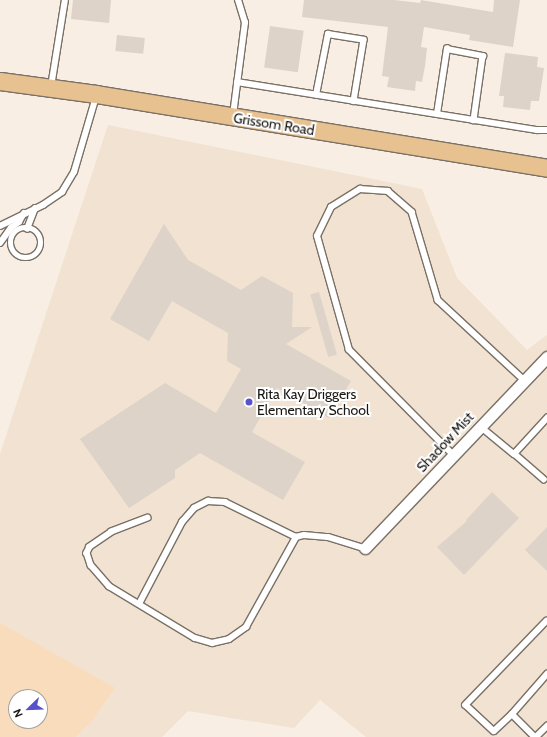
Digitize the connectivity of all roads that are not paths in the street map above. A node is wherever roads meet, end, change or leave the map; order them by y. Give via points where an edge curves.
1 (65, 0) edge
2 (238, 0) edge
3 (0, 81) edge
4 (237, 82) junction
5 (51, 87) junction
6 (96, 94) junction
7 (316, 95) junction
8 (354, 101) junction
9 (437, 114) junction
10 (233, 117) junction
11 (474, 120) junction
12 (547, 130) edge
13 (547, 168) edge
14 (35, 208) junction
15 (24, 213) junction
16 (0, 226) edge
17 (27, 229) junction
18 (0, 243) edge
19 (547, 357) edge
20 (524, 380) junction
21 (547, 418) edge
22 (480, 426) junction
23 (514, 454) junction
24 (453, 455) junction
25 (546, 480) edge
26 (148, 518) dead end
27 (296, 538) junction
28 (365, 548) joint
29 (139, 604) junction
30 (547, 621) edge
31 (547, 674) edge
32 (512, 714) junction
33 (547, 726) edge
34 (536, 737) edge

1 - 5 lane
2 - 4 lane via 244,23
3 - 5 main road, Grissom Road
4 - 7 lane
4 - 10 lane
5 - 6 main road, Grissom Road
6 - 10 main road, Grissom Road
6 - 14 lane via 74,172 62,192
7 - 8 lane
7 - 8 lane via 328,34 364,40
8 - 9 lane
9 - 11 lane
9 - 11 lane via 447,49 483,56
10 - 13 main road, Grissom Road
11 - 12 lane
14 - 15 lane
14 - 17 lane
15 - 16 lane
15 - 18 lane
17 - 17 lane via 15,234 11,242 13,250 24,258 35,255 40,245 37,234
19 - 20 street, Shadow Mist
20 - 22 street, Shadow Mist
20 - 24 lane via 438,300 412,212 388,191 360,189 331,207 317,236 349,350
21 - 23 lane
22 - 23 lane
22 - 24 street, Shadow Mist
23 - 25 lane
24 - 28 street, Shadow Mist
26 - 29 lane via 112,532 90,547 87,552 91,565 108,586
27 - 28 lane via 304,535 328,538
27 - 29 lane via 225,502 208,501 194,508 182,522
27 - 29 lane via 246,627 229,639 212,643 195,638
30 - 32 lane via 466,705 494,731
31 - 32 lane
32 - 34 lane
33 - 34 lane

